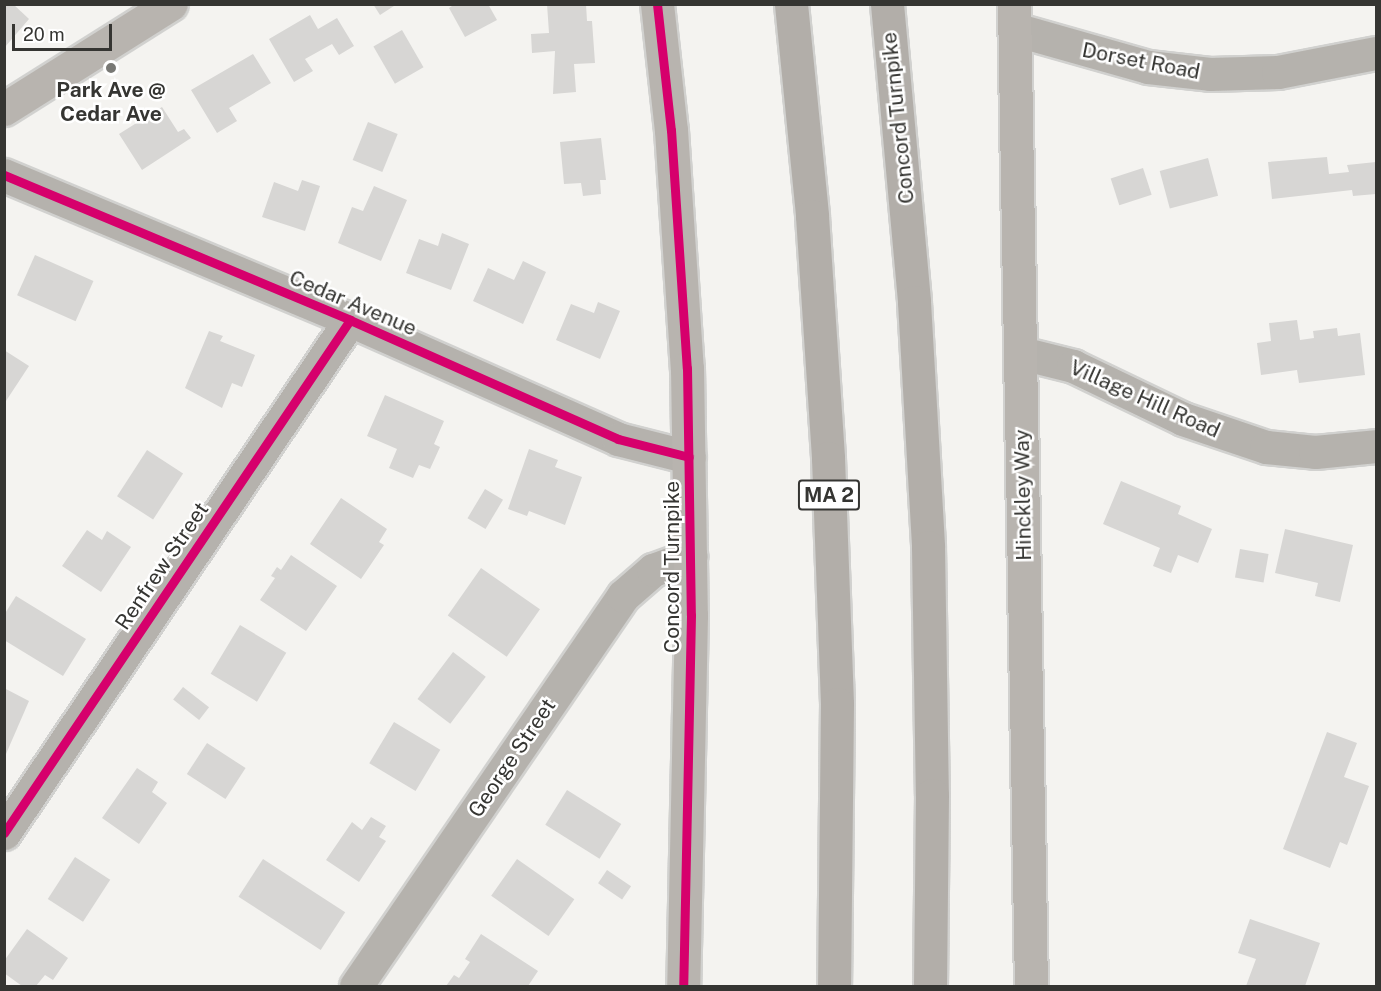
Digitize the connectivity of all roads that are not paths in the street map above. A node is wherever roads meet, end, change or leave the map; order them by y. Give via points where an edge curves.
1 (171, 4) edge
2 (657, 4) edge
3 (790, 4) edge
4 (887, 4) edge
5 (1014, 17) edge
6 (1377, 53) edge
7 (4, 109) edge
8 (10, 186) edge
9 (350, 320) junction
10 (1021, 353) junction
11 (1377, 446) edge
12 (689, 457) junction
13 (691, 556) junction
14 (4, 833) edge
15 (356, 987) edge
16 (683, 987) edge
17 (834, 987) edge
18 (930, 987) edge
19 (1031, 987) edge

1 - 7 main road
2 - 12 main road, Concord Turnpike via 678,213
3 - 17 highway, MA 2 via 812,216 828,458 837,704
4 - 18 highway, Concord Turnpike via 914,291 927,524 932,795
5 - 6 street, Dorset Road via 1138,64 1210,74 1278,72
5 - 10 main road, Hinckley Way
8 - 9 street, Cedar Avenue
9 - 12 street, Cedar Avenue via 618,439
9 - 14 street, Renfrew Street
10 - 11 street, Village Hill Road via 1073,366 1183,419 1266,447 1315,452
10 - 19 main road, Hinckley Way
12 - 13 main road, Concord Turnpike
13 - 15 street, George Street via 653,570 623,596
13 - 16 main road, Concord Turnpike

